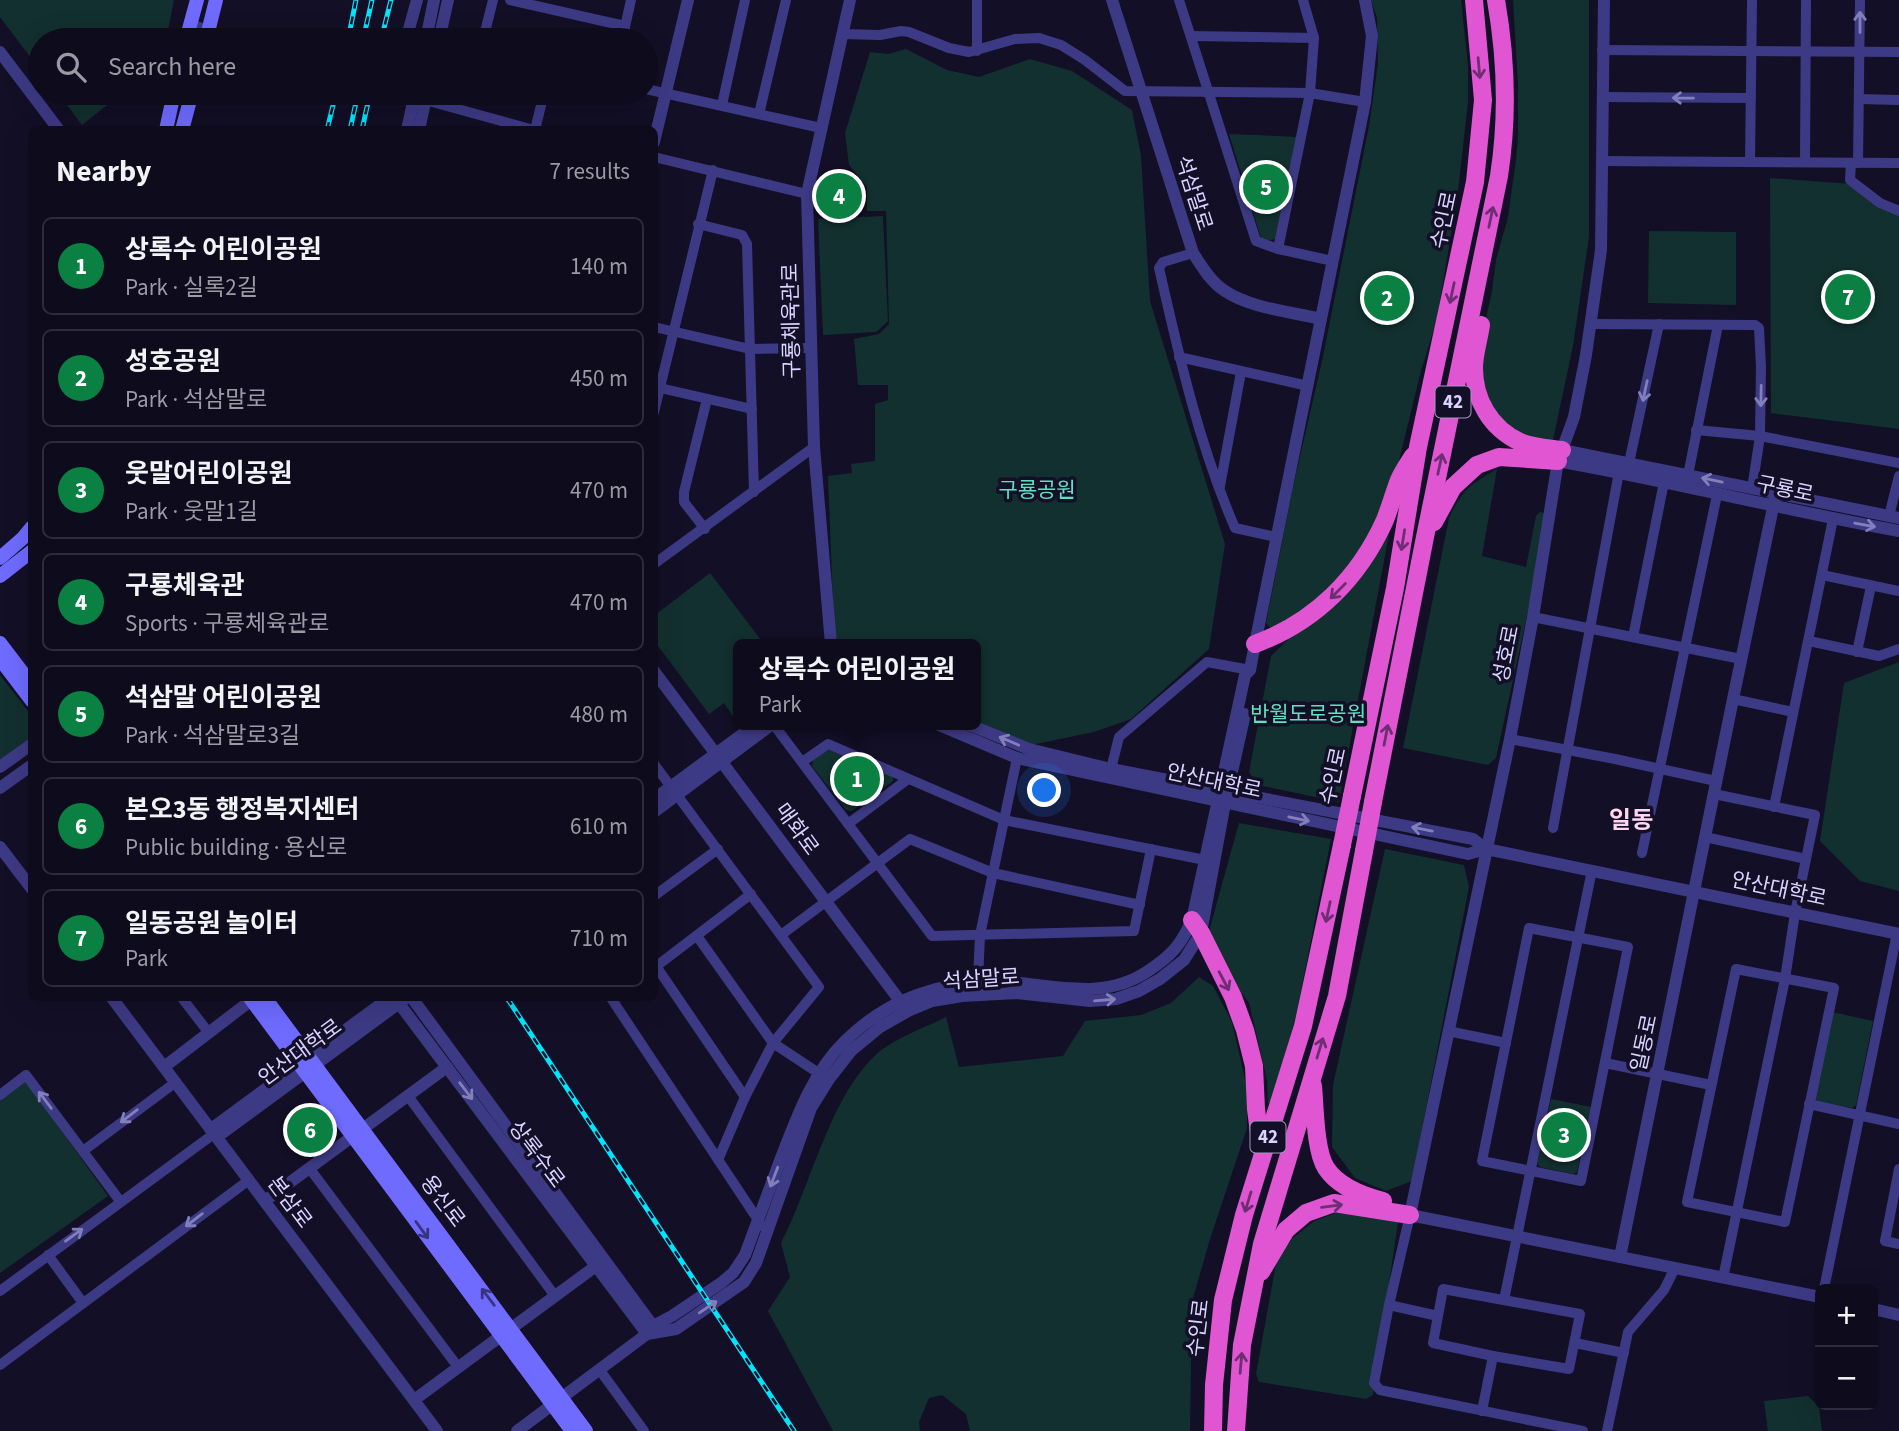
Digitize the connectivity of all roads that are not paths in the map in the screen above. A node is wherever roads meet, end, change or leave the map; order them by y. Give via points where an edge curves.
1 (197, 0) edge
2 (216, 0) edge
3 (417, 0) edge
4 (434, 0) edge
5 (448, 0) edge
6 (493, 0) edge
7 (510, 0) edge
8 (631, 0) edge
9 (688, 0) edge
10 (745, 0) edge
11 (786, 0) edge
12 (850, 0) edge
13 (976, 0) edge
14 (1112, 0) edge
15 (1180, 0) edge
16 (1303, 0) edge
17 (1365, 0) edge
18 (1474, 0) edge
19 (1496, 0) edge
20 (1604, 0) edge
21 (1752, 0) edge
22 (1806, 0) edge
23 (1860, 0) edge
24 (190, 25) junction
25 (625, 26) joint
26 (189, 28) edge
27 (195, 28) edge
28 (209, 28) edge
29 (409, 28) edge
30 (428, 28) edge
31 (442, 28) edge
32 (486, 28) edge
33 (842, 34) junction
34 (1191, 36) junction
35 (1314, 37) junction
36 (1602, 50) junction
37 (977, 51) junction
38 (1752, 51) junction
39 (0, 52) edge
40 (1805, 52) junction
41 (1860, 52) junction
42 (1899, 52) edge
43 (28, 89) edge
44 (658, 91) edge
45 (1141, 91) junction
46 (1209, 91) junction
47 (666, 93) junction
48 (1310, 93) junction
49 (1602, 97) junction
50 (1751, 98) junction
51 (1859, 99) junction
52 (1899, 100) edge
53 (1365, 102) junction
54 (40, 105) edge
55 (171, 105) edge
56 (189, 105) edge
57 (418, 105) edge
58 (421, 105) edge
59 (454, 105) edge
60 (541, 105) edge
61 (722, 105) junction
62 (760, 114) junction
63 (56, 126) edge
64 (167, 126) edge
65 (183, 126) edge
66 (409, 126) edge
67 (419, 126) edge
68 (522, 126) edge
69 (536, 126) edge
70 (658, 126) edge
71 (821, 128) junction
72 (658, 157) edge
73 (1601, 161) junction
74 (1751, 162) junction
75 (1805, 162) junction
76 (1855, 163) junction
77 (1899, 163) edge
78 (713, 170) junction
79 (807, 194) junction
80 (1899, 211) edge
81 (698, 224) junction
82 (1278, 249) junction
83 (1193, 253) junction
84 (1483, 254) junction
85 (1333, 261) junction
86 (1321, 319) junction
87 (1591, 324) junction
88 (1659, 324) junction
89 (1718, 325) junction
90 (658, 328) edge
91 (674, 331) junction
92 (811, 348) junction
93 (750, 349) junction
94 (1179, 357) junction
95 (1241, 372) junction
96 (1308, 386) junction
97 (660, 388) junction
98 (658, 396) edge
99 (707, 399) junction
100 (752, 409) junction
101 (1696, 430) junction
102 (1760, 436) junction
103 (814, 447) junction
104 (1418, 447) junction
105 (1560, 456) junction
106 (1629, 463) junction
107 (1899, 463) edge
108 (1619, 472) junction
109 (1688, 475) junction
110 (1899, 475) edge
111 (1664, 482) junction
112 (1752, 489) junction
113 (1219, 491) junction
114 (754, 492) junction
115 (1717, 495) junction
116 (1775, 500) junction
117 (1894, 517) edge
118 (1833, 519) junction
119 (705, 528) junction
120 (1899, 531) edge
121 (28, 532) edge
122 (1276, 537) junction
123 (1425, 537) junction
124 (28, 554) edge
125 (0, 558) edge
126 (658, 561) edge
127 (1822, 575) junction
128 (0, 576) edge
129 (1871, 586) junction
130 (1899, 591) edge
131 (1533, 617) junction
132 (1591, 628) junction
133 (1633, 637) junction
134 (831, 639) edge
135 (1809, 640) junction
136 (0, 643) edge
137 (1255, 644) junction
138 (1685, 648) junction
139 (1899, 649) edge
140 (1857, 652) junction
141 (0, 659) edge
142 (1741, 659) junction
143 (1250, 670) junction
144 (658, 676) edge
145 (28, 680) edge
146 (28, 696) edge
147 (1732, 699) junction
148 (1793, 712) junction
149 (981, 729) edge
150 (750, 730) edge
151 (765, 730) edge
152 (777, 730) edge
153 (951, 730) edge
154 (1510, 739) junction
155 (28, 747) edge
156 (1568, 750) junction
157 (720, 757) junction
158 (1017, 758) junction
159 (802, 762) junction
160 (0, 767) edge
161 (28, 768) edge
162 (1659, 768) junction
163 (658, 769) edge
164 (1111, 769) junction
165 (908, 779) junction
166 (1715, 787) junction
167 (0, 788) edge
168 (675, 791) junction
169 (658, 797) edge
170 (1222, 797) junction
171 (1774, 807) junction
172 (658, 808) edge
173 (1004, 820) junction
174 (848, 824) junction
175 (1553, 828) dead end
176 (1705, 837) junction
177 (0, 847) edge
178 (718, 849) junction
179 (1151, 849) junction
180 (1486, 849) junction
181 (1642, 853) dead end
182 (1806, 859) junction
183 (1205, 860) junction
184 (876, 863) junction
185 (1592, 870) junction
186 (993, 873) junction
187 (28, 884) edge
188 (1695, 891) junction
189 (658, 893) edge
190 (751, 894) junction
191 (826, 901) junction
192 (1140, 905) junction
193 (1794, 912) junction
194 (1196, 927) junction
195 (1898, 933) edge
196 (782, 935) junction
197 (980, 935) junction
198 (697, 936) junction
199 (1578, 937) junction
200 (658, 965) edge
201 (658, 971) edge
202 (1784, 979) junction
203 (978, 981) junction
204 (114, 1001) edge
205 (184, 1001) edge
206 (244, 1001) edge
207 (246, 1001) edge
208 (266, 1001) edge
209 (273, 1001) edge
210 (394, 1001) edge
211 (398, 1001) edge
212 (414, 1001) edge
213 (614, 1001) edge
214 (904, 1006) junction
215 (278, 1025) junction
216 (1448, 1031) junction
217 (209, 1033) junction
218 (772, 1043) junction
219 (1506, 1043) junction
220 (1605, 1063) junction
221 (307, 1064) junction
222 (164, 1067) junction
223 (447, 1067) junction
224 (820, 1074) junction
225 (1657, 1074) junction
226 (1312, 1076) junction
227 (176, 1082) junction
228 (1711, 1086) junction
229 (0, 1095) edge
230 (408, 1096) junction
231 (745, 1097) junction
232 (1809, 1104) junction
233 (1859, 1115) junction
234 (1899, 1124) edge
235 (214, 1133) junction
236 (359, 1133) junction
237 (83, 1151) junction
238 (1262, 1156) junction
239 (718, 1160) junction
240 (310, 1169) junction
241 (1899, 1169) edge
242 (1531, 1171) junction
243 (249, 1180) junction
244 (266, 1200) junction
245 (120, 1201) junction
246 (1737, 1213) junction
247 (1410, 1215) junction
248 (758, 1220) junction
249 (767, 1233) junction
250 (1517, 1237) junction
251 (1899, 1244) edge
252 (48, 1255) junction
253 (1620, 1257) junction
254 (596, 1266) junction
255 (1675, 1268) junction
256 (1723, 1278) junction
257 (1254, 1284) junction
258 (1825, 1284) edge
259 (0, 1291) edge
260 (555, 1296) junction
261 (1815, 1296) edge
262 (1504, 1300) junction
263 (83, 1303) junction
264 (1389, 1305) junction
265 (1878, 1310) edge
266 (1899, 1315) edge
267 (1438, 1316) junction
268 (650, 1330) junction
269 (505, 1332) junction
270 (1575, 1343) junction
271 (1624, 1353) junction
272 (1493, 1356) junction
273 (0, 1365) edge
274 (458, 1367) junction
275 (599, 1369) junction
276 (414, 1400) junction
277 (557, 1401) junction
278 (1482, 1411) junction
279 (437, 1431) edge
280 (517, 1431) edge
281 (572, 1431) edge
282 (586, 1431) edge
283 (644, 1431) edge
284 (1213, 1431) edge
285 (1236, 1431) edge
286 (1583, 1431) edge
287 (1607, 1431) edge

1 - 24 main road
2 - 28 main road
3 - 29 street
4 - 30 street
5 - 31 street
6 - 32 street
7 - 25 street
8 - 25 street
9 - 47 street
10 - 61 street
11 - 62 street
12 - 33 street, 구룡체육관로
13 - 37 street
14 - 45 street, 석삼말로
15 - 34 street
16 - 35 street
17 - 53 street, 석삼말로 via 1372,36
18 -> 104 highway, 수인로 / 42 via 1483,100 1475,182
84 -> 19 highway, 수인로 / 42 via 1502,155 1504,81
20 - 36 street, 성호로
21 - 38 street
22 - 40 street
41 -> 23 street
24 - 26 main road
24 - 27 street
33 - 37 street via 909,32 949,48
33 - 71 street, 구룡체육관로
34 - 35 street
34 - 46 street
35 - 48 street
36 - 38 street
36 - 49 street, 성호로
37 - 45 street via 1015,39 1039,38 1061,45 1125,91
38 - 40 street
38 - 50 street
39 - 43 street
40 - 41 street
40 - 75 street
41 - 42 street
41 - 51 street
44 - 47 street
45 - 46 street
45 - 83 street, 석삼말로
46 - 48 street
46 - 82 street via 1256,241
47 - 61 street
47 - 70 street
48 - 53 street
48 - 82 street
50 -> 49 street
49 - 73 street, 성호로
50 - 74 street
51 - 52 street
51 - 76 street
53 - 85 street, 석삼말로
54 - 63 street
55 - 64 main road
56 - 65 main road
57 - 66 street
58 - 67 street
59 - 68 street
60 - 69 street
61 - 62 street
62 - 71 street
71 - 79 street, 구룡체육관로
72 - 78 street
73 - 74 street
73 - 87 street, 성호로 via 1601,250
74 - 75 street
75 - 76 street
76 - 77 street
76 - 80 street via 1850,180
78 - 79 street
78 - 81 street
79 - 92 street, 구룡체육관로
81 - 91 street
81 - 93 street via 742,235 747,244
82 - 85 street
83 - 86 street, 석삼말로 via 1224,291 1246,302
83 - 94 street via 1163,262 1159,268
84 - 105 highway via 1482,319 1474,368 1479,399 1493,422 1508,435
123 -> 84 highway, 수인로 / 42
85 - 86 street, 석삼말로
86 - 96 street, 석삼말로
87 - 88 street
87 - 105 street, 성호로 via 1574,417
88 - 89 street
88 -> 106 street
89 - 101 street
89 -> 102 street via 1759,328
90 - 91 street
91 - 93 street
91 - 97 street
92 - 93 street
92 - 103 street, 구룡체육관로
93 - 100 street
94 - 95 street
94 - 113 street
95 - 96 street
95 - 113 street
96 - 122 street, 석삼말로
97 - 98 street
97 - 99 street
99 - 100 street
99 - 119 street via 684,492 684,502
100 - 114 street
101 - 102 street
101 - 109 street
102 - 107 street
102 - 112 street
103 - 114 street
103 - 134 street, 구룡체육관로
104 -> 137 highway via 1400,477 1384,521 1349,580 1303,621
104 -> 238 highway, 수인로 / 42, bridge via 1395,588 1303,1026
105 - 106 street, 구룡로
105 - 108 street, 구룡로
105 - 123 highway via 1499,457 1477,465 1453,487
105 - 131 street, 성호로
106 - 109 street, 구룡로
108 - 111 street, 구룡로
108 - 132 street
112 -> 109 street, 구룡로
110 - 117 street
111 - 115 street, 구룡로
111 - 133 street
112 - 116 street, 구룡로
113 - 122 street via 1235,528
114 - 119 street
115 - 116 street, 구룡로
115 - 138 street
116 - 117 street, 구룡로
116 - 118 street, 구룡로
116 - 142 street, 일동로
118 -> 120 street, 구룡로
118 - 127 street
119 - 126 street
121 - 125 main road
122 - 137 street, 석삼말로
226 -> 123 highway, 수인로 / 42, bridge via 1337,996
124 - 128 main road
127 - 129 street
127 - 135 street
129 - 130 street
129 - 140 street
131 - 132 street
131 - 154 street, 성호로
132 - 133 street
132 - 156 street
133 - 138 street
135 - 140 street
135 - 148 street
136 - 145 main road, bridge
137 - 143 street, 석삼말로
138 - 142 street
138 - 162 street
139 - 140 street via 1879,656
141 - 146 main road, bridge
142 - 147 street, 일동로
143 - 164 street via 1207,662 1119,737
143 - 170 street, 석삼말로 via 1245,675
144 - 157 street, 매화로
147 - 148 street
147 - 166 street, 일동로
148 - 171 street
164 -> 149 street, 안산대학로 via 1029,749
150 - 157 street
151 - 157 street
152 - 159 street
153 - 158 street, 안산대학로
154 - 156 street
154 - 180 street, 성호로
155 - 160 street
156 - 162 street
156 - 175 street
157 - 168 street
157 - 191 street, 매화로
158 - 170 street, 안산대학로
158 - 173 street
159 - 165 street via 828,744
159 - 174 street
161 - 167 street
162 - 166 street
162 - 181 street
163 - 168 street
164 - 170 street, 안산대학로
165 - 173 street
165 - 174 street
166 - 171 street
166 - 176 street, 일동로
168 - 169 street
168 - 172 street
168 - 178 street
170 - 180 street, 안산대학로 via 1468,854
170 - 183 street, 석삼말로
170 - 194 street, 석삼말로
171 - 182 street via 1815,815
173 - 179 street
173 - 186 street
174 - 184 street
176 - 182 street
176 - 188 street, 일동로
177 - 187 street
178 - 189 street
178 - 190 street
179 - 183 street
179 - 192 street
180 - 185 street, 안산대학로
180 - 216 street, 성호로
182 - 193 street
183 - 194 street, 석삼말로
184 - 186 street via 910,839
184 - 191 street
184 - 197 street via 932,936
185 - 188 street, 안산대학로
185 - 199 street
186 - 192 street
186 - 197 street
188 - 193 street, 안산대학로
188 - 225 street, 일동로
190 - 196 street
190 - 198 street
191 - 196 street
191 - 214 street, 매화로
192 - 197 street via 1134,931
193 - 195 street, 안산대학로
193 - 202 street
194 - 203 street, 석삼말로 via 1171,954 1133,981 1105,989
214 -> 194 street, 석삼말로 via 986,993 1116,999 1160,979 1184,960
194 -> 238 highway via 1245,1030 1254,1066
195 - 233 street
196 - 218 street via 819,986
197 - 203 street
198 - 200 street
198 - 218 street
199 - 219 street via 1529,928
199 - 220 street via 1628,947
199 - 242 street
201 - 231 street
202 - 228 street via 1736,969
202 - 232 street via 1834,988
202 - 246 street
203 - 214 street, 석삼말로 via 937,987
204 - 222 street, 본삼로
205 - 217 street
206 - 217 street
207 - 215 main road, 용신로
208 - 215 main road, 용신로
209 - 215 street
210 - 221 street, 안산대학로
211 - 223 street, 상록수로
212 - 268 street, 상록수로
213 - 239 street
214 - 224 street, 석삼말로 via 874,1018 845,1041
214 - 249 street, 석삼말로 via 851,1051 811,1108
215 - 221 main road, 용신로
216 - 219 street
216 - 247 street, 성호로
217 - 222 street
218 - 224 street
218 - 231 street
219 - 242 street via 1482,1161
220 - 225 street
220 - 242 street via 1581,1181
221 - 235 street, 안산대학로
221 - 236 main road, 용신로
222 - 227 street, 본삼로
223 - 230 street
223 -> 254 street, 상록수로
224 -> 248 street, 석삼말로 via 800,1110
225 - 228 street
225 - 253 street, 일동로
226 - 247 highway via 1326,1169 1345,1186 1395,1204
226 - 257 highway, 수인로 / 42
227 - 235 street, 본삼로
227 -> 237 street
228 - 246 street via 1687,1202
237 -> 229 street via 26,1075
230 - 236 street
230 - 260 street
231 - 239 street
232 - 233 street
232 - 246 street via 1785,1222
233 - 234 street
233 - 258 street
235 - 243 street, 본삼로
235 - 245 street
236 - 240 street
236 - 269 main road, 용신로
237 - 245 street
238 -> 284 highway, 수인로 / 42 via 1223,1300
239 - 248 street
240 - 244 street
240 - 274 street
241 - 251 street via 1885,1241
242 - 250 street
243 - 244 street, 본삼로
243 -> 263 street
244 - 276 street, 본삼로
252 -> 245 street
246 - 256 street
247 - 250 street
257 -> 247 highway via 1286,1230 1306,1213 1334,1203
247 - 264 street
248 - 249 street
248 - 268 street, 석삼말로 via 733,1273
268 -> 249 street, 석삼말로 via 676,1329 744,1282
250 - 253 street
250 - 262 street
252 - 259 street
252 - 263 street
253 - 255 street
254 - 260 street
254 - 268 street, 상록수로
255 - 256 street
255 - 271 street via 1664,1290 1628,1332
256 - 261 street
285 -> 257 highway, 수인로 / 42 via 1242,1345
260 - 269 street
262 - 267 street via 1443,1289
262 - 270 street via 1580,1314
263 - 273 street
264 - 267 street
264 - 278 street via 1374,1383 1380,1390
265 - 266 street
267 - 272 street via 1433,1343
268 - 275 street
269 - 274 street
269 - 277 main road, 용신로
270 - 271 street
270 - 272 street via 1569,1369
271 - 287 street
272 - 278 street
274 - 276 street
275 - 277 street
275 - 283 street
276 - 279 street, 본삼로
277 - 280 street
277 - 281 main road, 용신로
277 - 282 main road, 용신로
278 - 286 street

